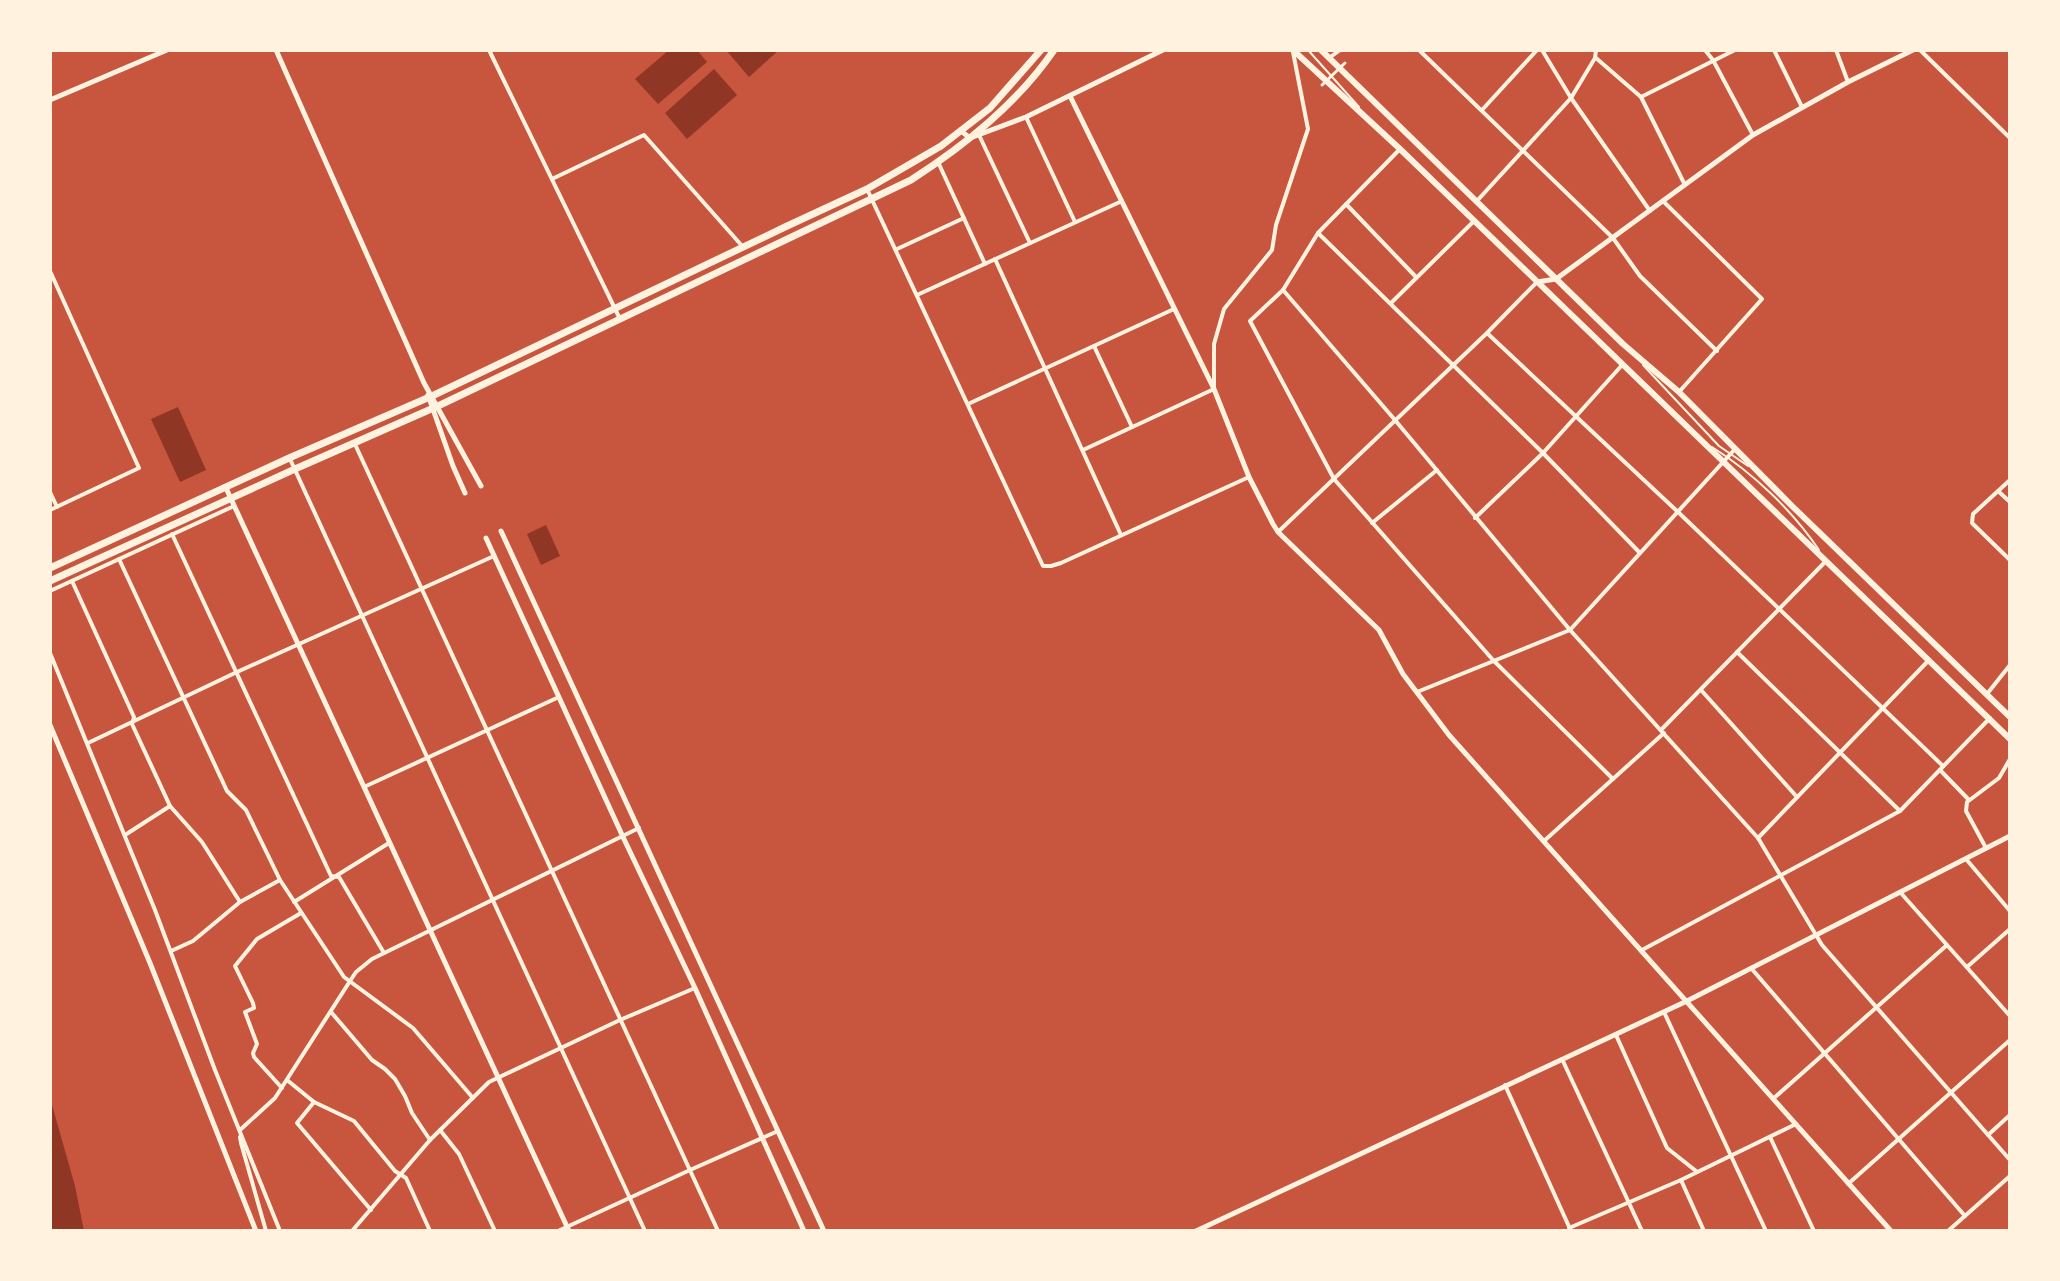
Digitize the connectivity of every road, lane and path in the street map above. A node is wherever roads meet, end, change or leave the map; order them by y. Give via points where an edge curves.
1 (167, 50) edge
2 (276, 50) edge
3 (489, 50) edge
4 (1041, 50) edge
5 (1054, 50) edge
6 (1163, 50) edge
7 (1293, 50) edge
8 (1308, 50) edge
9 (1321, 50) edge
10 (1340, 50) edge
11 (1419, 50) edge
12 (1539, 50) edge
13 (1596, 50) edge
14 (1705, 50) edge
15 (1735, 50) edge
16 (1774, 50) edge
17 (1836, 50) edge
18 (1913, 50) edge
19 (1920, 50) edge
20 (1329, 58) junction
21 (1595, 58) junction
22 (1713, 60) junction
23 (1345, 63) dead end
24 (1848, 82) junction
25 (1322, 85) dead end
26 (1070, 96) junction
27 (1641, 97) junction
28 (1571, 98) junction
29 (50, 100) edge
30 (1802, 107) junction
31 (1482, 110) junction
32 (1026, 117) junction
33 (1375, 126) junction
34 (961, 131) junction
35 (1753, 135) junction
36 (974, 136) junction
37 (2010, 138) edge
38 (1400, 149) junction
39 (1523, 149) junction
40 (938, 162) junction
41 (552, 179) junction
42 (1685, 185) junction
43 (867, 189) junction
44 (872, 198) junction
45 (1122, 201) junction
46 (1663, 201) junction
47 (1476, 202) junction
48 (1346, 204) junction
49 (1650, 211) junction
50 (964, 218) junction
51 (1474, 221) junction
52 (1075, 222) junction
53 (1318, 233) junction
54 (1613, 238) junction
55 (1030, 243) junction
56 (743, 247) junction
57 (896, 249) junction
58 (995, 259) junction
59 (985, 264) junction
60 (50, 271) edge
61 (1416, 277) junction
62 (1556, 279) junction
63 (1537, 282) junction
64 (1283, 290) junction
65 (917, 295) junction
66 (1391, 303) junction
67 (615, 308) junction
68 (1174, 309) junction
69 (620, 320) junction
70 (1487, 333) junction
71 (1623, 344) junction
72 (1094, 346) junction
73 (1717, 351) junction
74 (1623, 364) junction
75 (1453, 365) junction
76 (1045, 368) junction
77 (1214, 389) junction
78 (1679, 392) junction
79 (430, 397) junction
80 (968, 404) junction
81 (435, 407) junction
82 (1575, 416) junction
83 (1395, 420) junction
84 (1132, 427) junction
85 (354, 442) junction
86 (1083, 450) junction
87 (1543, 453) junction
88 (1729, 455) junction
89 (289, 458) junction
90 (295, 469) junction
91 (1437, 470) junction
92 (1249, 477) junction
93 (1334, 479) junction
94 (2010, 480) edge
95 (481, 486) dead end
96 (226, 488) junction
97 (1998, 491) junction
98 (50, 492) edge
99 (465, 493) dead end
100 (2010, 502) edge
101 (233, 503) junction
102 (57, 507) junction
103 (50, 510) edge
104 (1678, 512) junction
105 (1475, 518) junction
106 (1372, 523) junction
107 (170, 530) junction
108 (501, 531) dead end
109 (1278, 532) junction
110 (1121, 535) junction
111 (486, 538) dead end
112 (1640, 553) junction
113 (494, 556) junction
114 (119, 559) junction
115 (2010, 560) edge
116 (1826, 561) junction
117 (50, 568) edge
118 (50, 581) edge
119 (72, 581) junction
120 (421, 588) junction
121 (50, 591) edge
122 (1779, 609) junction
123 (362, 616) junction
124 (1570, 630) junction
125 (298, 645) junction
126 (1737, 652) junction
127 (50, 653) edge
128 (1493, 660) junction
129 (1929, 660) junction
130 (2010, 665) edge
131 (237, 672) junction
132 (1701, 690) junction
133 (1417, 692) junction
134 (1987, 694) junction
135 (184, 697) junction
136 (559, 697) junction
137 (1883, 709) junction
138 (2010, 717) edge
139 (1990, 718) junction
140 (133, 720) junction
141 (50, 725) edge
142 (486, 730) junction
143 (1663, 732) junction
144 (2010, 739) edge
145 (88, 743) junction
146 (1840, 753) junction
147 (426, 757) junction
148 (2010, 759) edge
149 (1942, 768) junction
150 (1613, 779) junction
151 (364, 787) junction
152 (1797, 797) junction
153 (1969, 800) junction
154 (170, 806) junction
155 (1900, 811) junction
156 (639, 828) junction
157 (125, 836) junction
158 (2010, 836) edge
159 (623, 837) junction
160 (1758, 838) junction
161 (1543, 842) junction
162 (389, 843) junction
163 (1986, 848) junction
164 (1966, 859) junction
165 (552, 871) junction
166 (1780, 875) junction
167 (334, 876) junction
168 (280, 880) junction
169 (1900, 892) junction
170 (492, 899) junction
171 (240, 902) junction
172 (294, 902) junction
173 (2010, 911) edge
174 (301, 913) junction
175 (2010, 929) edge
176 (430, 931) junction
177 (1816, 935) junction
178 (1947, 945) junction
179 (1642, 950) junction
180 (171, 951) junction
181 (384, 953) junction
182 (1967, 967) junction
183 (1751, 968) junction
184 (350, 981) junction
185 (695, 988) junction
186 (1687, 1001) junction
187 (1876, 1007) junction
188 (1664, 1011) junction
189 (331, 1012) junction
190 (2010, 1016) edge
191 (620, 1020) junction
192 (1616, 1034) junction
193 (2010, 1040) edge
194 (561, 1048) junction
195 (1825, 1053) junction
196 (1562, 1059) junction
197 (497, 1076) junction
198 (287, 1080) junction
199 (1505, 1085) junction
200 (282, 1088) junction
201 (1951, 1093) junction
202 (473, 1098) junction
203 (1774, 1098) junction
204 (314, 1102) junction
205 (2010, 1115) edge
206 (1796, 1124) junction
207 (240, 1130) junction
208 (440, 1130) junction
209 (778, 1131) junction
210 (1988, 1135) junction
211 (1770, 1137) junction
212 (762, 1138) junction
213 (1898, 1138) junction
214 (430, 1140) junction
215 (1731, 1155) junction
216 (2010, 1160) edge
217 (690, 1170) junction
218 (1696, 1171) junction
219 (401, 1175) junction
220 (2010, 1176) edge
221 (1681, 1180) junction
222 (1848, 1184) junction
223 (630, 1198) junction
224 (1629, 1202) junction
225 (371, 1210) junction
226 (1965, 1216) junction
227 (568, 1229) edge
228 (1201, 1230) edge
229 (1570, 1230) edge
230 (256, 1231) edge
231 (266, 1231) edge
232 (280, 1231) edge
233 (352, 1231) edge
234 (430, 1231) edge
235 (495, 1231) edge
236 (558, 1231) edge
237 (645, 1231) edge
238 (718, 1231) edge
239 (804, 1231) edge
240 (824, 1231) edge
241 (1642, 1231) edge
242 (1704, 1231) edge
243 (1766, 1231) edge
244 (1814, 1231) edge
245 (1891, 1231) edge
246 (1948, 1231) edge

1 - 29 street
2 - 79 street
3 - 41 street
4 - 34 main road via 990,108
5 - 36 main road
6 - 26 street
7 - 33 main road
7 - 77 street via 1308,129 1272,250 1224,309 1214,344
8 - 33 lane
9 - 20 main road
10 - 20 street
11 - 31 street
12 - 28 street
12 - 31 street
13 - 21 street
14 - 22 street
15 - 22 street
16 - 30 street
17 - 24 street
18 - 24 street
19 - 37 street
20 - 47 main road
21 - 27 street
21 - 28 street
22 - 27 street
22 - 35 street
23 - 25 street
24 - 30 street
26 - 32 street
26 - 45 street
27 - 42 street
28 - 39 street
28 - 49 street
30 - 35 street
31 - 39 street
32 - 36 street
32 - 52 street
33 - 38 main road
34 - 36 street
34 - 43 main road
35 - 42 street
36 - 40 main road
36 - 55 street
38 - 48 street
38 - 51 main road
39 - 47 street
39 - 54 street
40 - 44 main road
40 - 50 street
41 - 56 street via 644,135
41 - 67 street
42 - 46 street
43 - 44 street
43 - 56 main road
44 - 57 street
44 - 69 main road
45 - 52 street
45 - 68 street
46 - 49 street
46 - 73 street via 1762,299
47 - 62 main road
48 - 53 street
48 - 61 street
49 - 54 street
50 - 57 street
50 - 59 street
51 - 61 street
51 - 63 main road
52 - 55 street
53 - 64 street
53 - 66 street
54 - 62 street
54 - 73 street via 1640,276
55 - 58 street
56 - 67 main road
57 - 65 street
58 - 59 street
58 - 76 street
59 - 65 street
60 - 102 street via 139,468
61 - 66 street
62 - 63 street
62 - 71 main road
63 - 70 street
63 - 74 main road
64 - 83 street
64 - 93 street via 1250,321
65 - 80 street
66 - 75 street
67 - 69 street
67 - 79 main road
68 - 72 street
68 - 77 street
69 - 81 main road
70 - 75 street
70 - 82 street
71 - 78 main road
71 - 88 lane
72 - 76 street
72 - 84 street
73 - 78 street
74 - 82 street
74 - 88 main road via 1694,435
75 - 83 street
75 - 87 street
76 - 80 street
76 - 86 street
77 - 84 street
77 - 92 street
78 - 88 main road
79 - 81 street
79 - 89 main road
80 - 110 street via 1043,566
81 - 85 main road
81 - 95 street
81 - 99 street
82 - 87 street
82 - 104 street
83 - 91 street
83 - 93 street
84 - 86 street
85 - 90 main road
85 - 120 street
86 - 110 street
87 - 105 street
87 - 112 street
88 - 104 street
88 - 116 main road
88 - 134 main road via 1761,475
89 - 90 street
89 - 96 main road
90 - 101 main road
90 - 123 street
91 - 105 street
91 - 106 street
92 - 109 street
92 - 110 street
93 - 106 street
93 - 109 street
94 - 97 street
96 - 101 street
96 - 117 main road
97 - 100 street
97 - 115 street via 1973,514 1972,523
98 - 102 street
101 - 107 main road
101 - 125 street
102 - 103 street
104 - 112 street
104 - 122 street
105 - 124 street
106 - 128 street
107 - 114 street
107 - 118 main road
107 - 131 street
108 - 156 street
109 - 133 street via 1379,630
111 - 113 street
112 - 124 street
113 - 120 street
113 - 136 street
114 - 119 street
114 - 135 street
116 - 122 street
116 - 129 main road
119 - 121 street
119 - 140 street
120 - 123 street
120 - 142 street
122 - 126 street
122 - 137 street
123 - 125 street
123 - 147 street
124 - 128 street
124 - 143 street
125 - 131 street
125 - 151 street
126 - 132 street
126 - 146 street
127 - 145 street
128 - 133 street
128 - 150 street
129 - 137 street
129 - 139 main road
130 - 134 street
131 - 135 street
131 - 167 street
132 - 143 street
132 - 152 street
133 - 161 street
134 - 138 main road
135 - 140 street
135 - 168 street via 227,791 246,810
136 - 142 street
136 - 159 street
137 - 146 street
137 - 149 street
139 - 144 main road
139 - 149 street
140 - 145 street
140 - 154 street
141 - 230 street
142 - 147 street
142 - 165 street
143 - 150 street
143 - 160 street
145 - 157 street
146 - 152 street
146 - 155 street
147 - 151 street
147 - 170 street
148 - 153 street via 1999,778
149 - 153 street
149 - 155 street
150 - 161 street
151 - 162 street
152 - 160 street
153 - 163 street via 1966,811
154 - 157 street
154 - 171 street via 202,842
155 - 166 street
156 - 159 street
156 - 209 street
157 - 180 street
158 - 163 street
159 - 165 street
159 - 185 street
160 - 166 street
161 - 179 street
162 - 167 street
162 - 176 street
163 - 164 street
164 - 169 street
164 - 173 street
165 - 170 street
165 - 191 street
166 - 177 street
166 - 179 street
167 - 172 street
167 - 181 street
168 - 171 street
168 - 172 street
169 - 177 street
169 - 178 street
170 - 176 street
170 - 194 street
171 - 180 street via 193,941
172 - 174 street
174 - 184 street
174 - 200 street via 257,939 235,966 253,1003 254,1008 245,1012 257,1044 254,1057
175 - 182 street
176 - 181 street
176 - 197 street
177 - 183 street
177 - 187 street
178 - 182 street
178 - 187 street
179 - 186 street
180 - 207 street
181 - 184 street
182 - 190 street
183 - 186 street
183 - 195 street
184 - 189 street
184 - 202 street via 413,1028
185 - 191 street
185 - 212 street
186 - 188 street
186 - 203 street
187 - 195 street
187 - 201 street
188 - 192 street
188 - 215 street
189 - 198 street
189 - 214 street via 395,1079
191 - 194 street
191 - 217 street
192 - 196 street
192 - 218 street via 1667,1148
193 - 201 street
194 - 197 street
194 - 223 street
195 - 203 street
195 - 213 street
196 - 199 street
196 - 224 street
197 - 202 street
197 - 227 street
198 - 200 street
198 - 204 street
199 - 228 street
199 - 229 street
200 - 207 street
201 - 210 street
201 - 213 street
202 - 208 street
203 - 206 street
204 - 219 street via 354,1121
204 - 225 street via 297,1123
205 - 210 street
206 - 211 street
206 - 222 street
207 - 231 street
207 - 232 street
208 - 214 street
208 - 235 street via 459,1154
209 - 212 street
209 - 240 street
210 - 216 street
211 - 215 street
211 - 244 street
212 - 217 street
212 - 239 street
213 - 222 street
213 - 226 street
214 - 219 street
215 - 218 street
215 - 243 street
217 - 223 street
217 - 238 street
218 - 221 street
219 - 225 street
219 - 234 street
220 - 226 street
221 - 224 street
221 - 242 street
222 - 245 street
223 - 227 street
223 - 237 street
224 - 229 street
224 - 241 street
225 - 233 street
226 - 246 street
227 - 236 street

